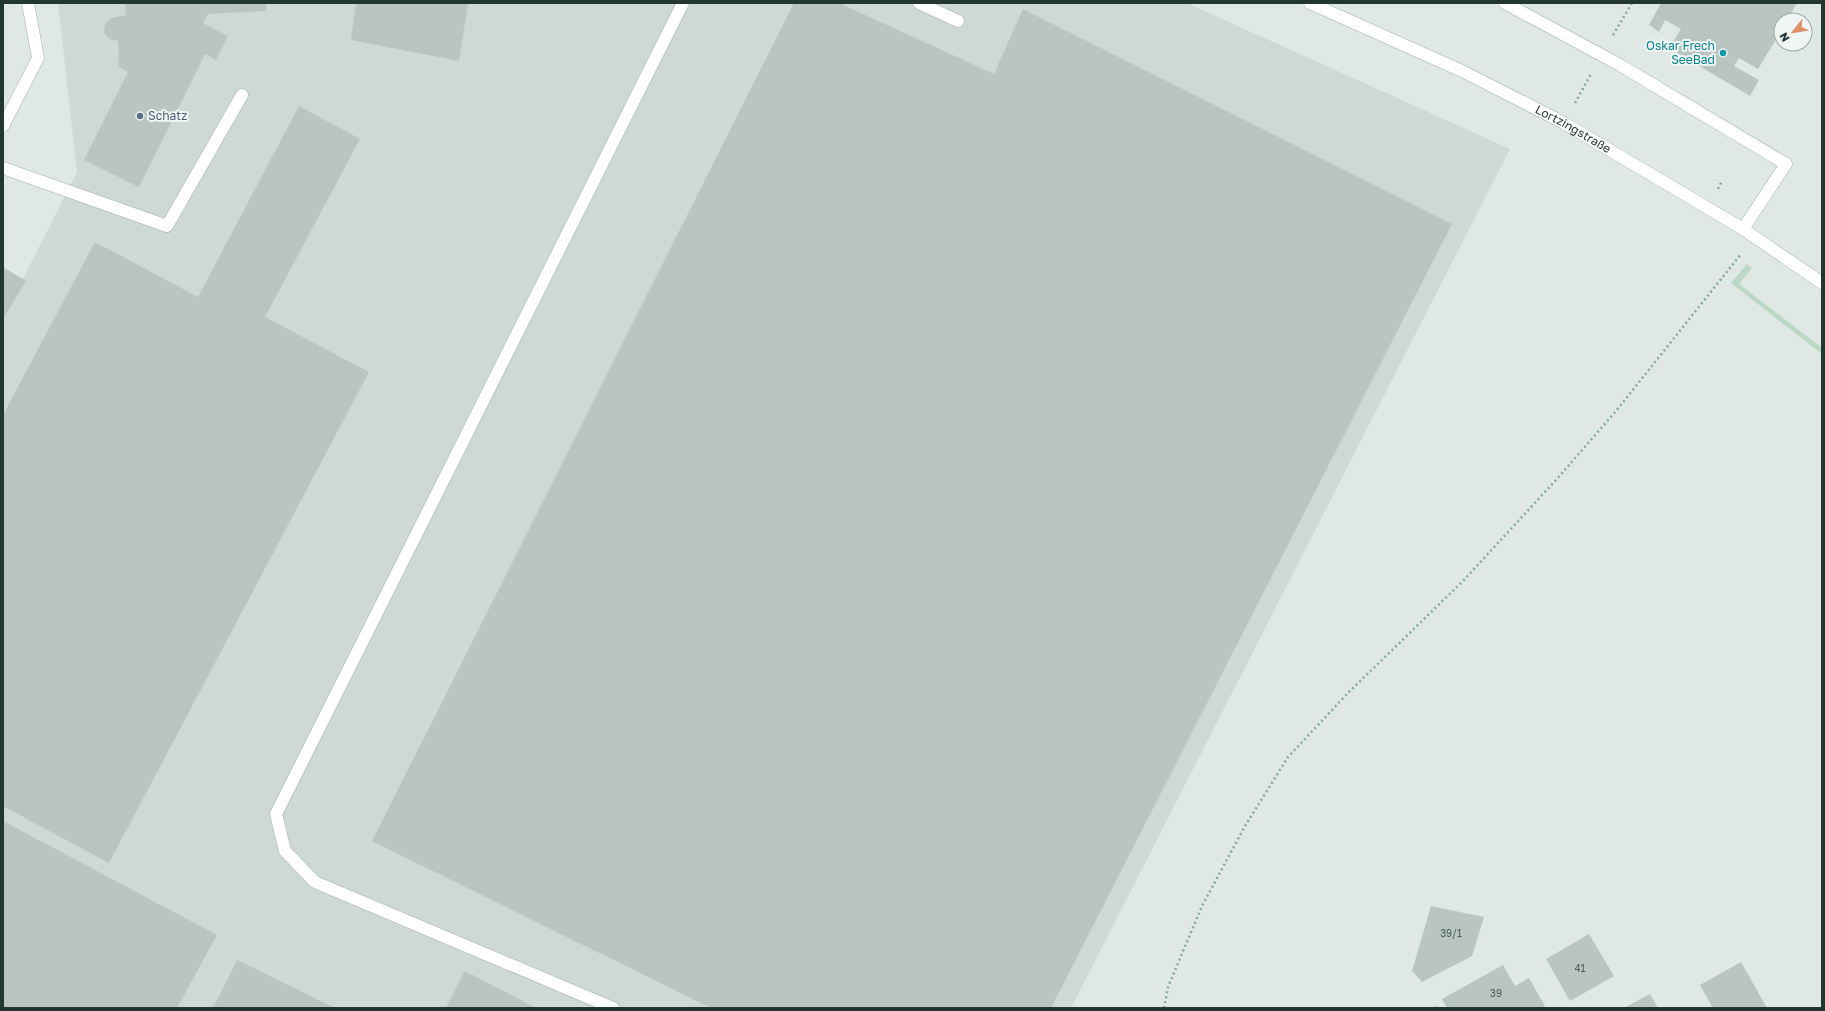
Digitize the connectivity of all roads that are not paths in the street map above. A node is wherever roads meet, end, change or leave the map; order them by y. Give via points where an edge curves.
1 (28, 3) edge
2 (683, 3) edge
3 (919, 3) edge
4 (1310, 3) edge
5 (1505, 3) edge
6 (958, 21) dead end
7 (242, 95) dead end
8 (3, 126) edge
9 (3, 168) edge
10 (1743, 229) junction
11 (1822, 283) edge
12 (614, 1008) edge

1 - 8 street via 38,58
2 - 12 street via 276,814 285,851 315,882
3 - 6 street
4 - 10 street, Lortzingstraße via 1462,71 1564,123
5 - 10 street via 1620,65 1786,164
7 - 9 street via 166,226
10 - 11 street, Lortzingstraße

